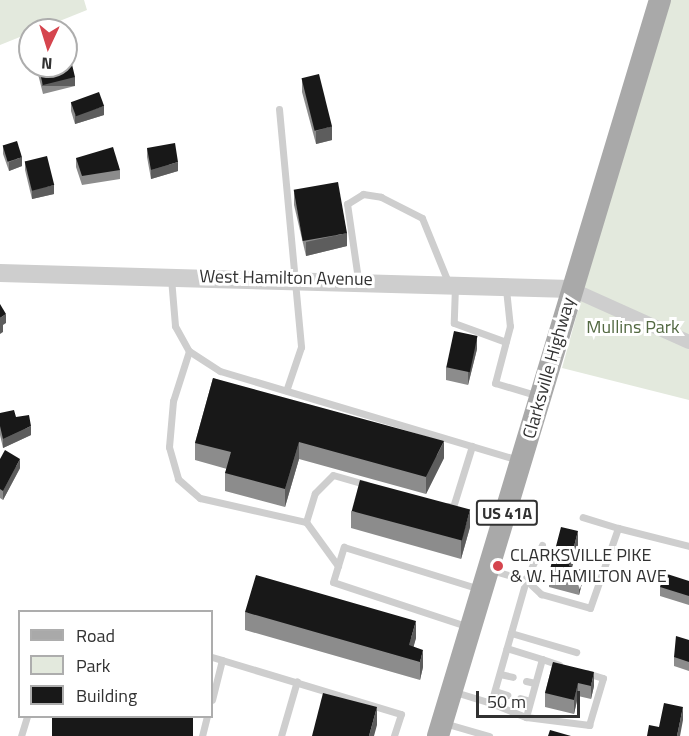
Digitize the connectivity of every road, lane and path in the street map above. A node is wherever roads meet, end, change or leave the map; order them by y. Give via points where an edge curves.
1 (660, 0) edge
2 (279, 109) dead end
3 (0, 273) edge
4 (171, 275) junction
5 (292, 278) junction
6 (358, 279) junction
7 (451, 283) junction
8 (506, 285) junction
9 (571, 289) junction
10 (506, 342) junction
11 (689, 342) edge
12 (189, 351) junction
13 (286, 391) junction
14 (541, 397) junction
15 (472, 446) junction
16 (523, 462) junction
17 (376, 487) edge
18 (442, 504) edge
19 (583, 517) dead end
20 (306, 522) junction
21 (618, 528) junction
22 (542, 545) dead end
23 (689, 546) edge
24 (338, 566) junction
25 (486, 579) junction
26 (526, 580) junction
27 (470, 627) junction
28 (511, 633) junction
29 (507, 648) junction
30 (576, 652) dead end
31 (213, 657) edge
32 (542, 659) junction
33 (222, 660) junction
34 (500, 674) junction
35 (513, 677) dead end
36 (297, 681) junction
37 (526, 681) dead end
38 (535, 683) junction
39 (451, 691) junction
40 (495, 691) junction
41 (507, 694) dead end
42 (213, 696) edge
43 (520, 698) dead end
44 (530, 701) junction
45 (491, 703) junction
46 (526, 717) junction
47 (27, 718) edge
48 (207, 718) edge
49 (440, 729) edge
50 (21, 736) edge
51 (202, 736) edge
52 (281, 736) edge
53 (394, 736) edge
54 (489, 736) edge

1 - 9 main road, Clarksville Highway / US 41A
2 - 5 lane
3 - 4 street, West Hamilton Avenue
4 - 5 street, West Hamilton Avenue
4 - 12 lane via 176,326
5 - 6 street, West Hamilton Avenue
5 - 13 lane via 301,347
6 - 7 street, West Hamilton Avenue
6 - 7 lane via 347,204 363,194 381,197 422,218
7 - 8 street, West Hamilton Avenue
7 - 10 lane via 454,323
8 - 9 street, West Hamilton Avenue
8 - 10 lane
9 - 11 street
9 - 14 main road, Clarksville Highway / US 41A
10 - 14 lane via 495,383
12 - 13 lane via 220,371
12 - 20 lane via 173,401 169,447 178,479 200,498
13 - 15 lane
14 - 16 main road, Clarksville Highway / US 41A
15 - 16 lane
15 - 18 lane via 453,507
16 - 25 main road, Clarksville Highway / US 41A
17 - 20 lane via 333,475 317,486
19 - 21 lane
20 - 24 lane
21 - 23 lane
21 - 26 lane via 590,608 541,594
22 - 26 lane
24 - 25 lane via 345,548
24 - 27 lane via 333,582
25 - 26 lane
25 - 27 main road, Clarksville Highway / US 41A
26 - 28 lane
27 - 39 main road, Clarksville Highway / US 41A
28 - 29 lane
28 - 30 lane
29 - 32 lane
29 - 34 lane
31 - 33 lane
32 - 38 lane
32 - 46 lane via 603,678 589,725
33 - 36 lane
33 - 42 lane
34 - 35 lane
34 - 40 lane
36 - 52 lane
36 - 53 lane via 401,714
37 - 38 lane
38 - 44 lane
39 - 45 lane
39 - 49 main road, Clarksville Highway / US 41A
40 - 41 lane
40 - 45 lane
43 - 44 lane
44 - 46 lane
45 - 46 lane
47 - 50 lane
48 - 51 lane
49 - 54 lane

